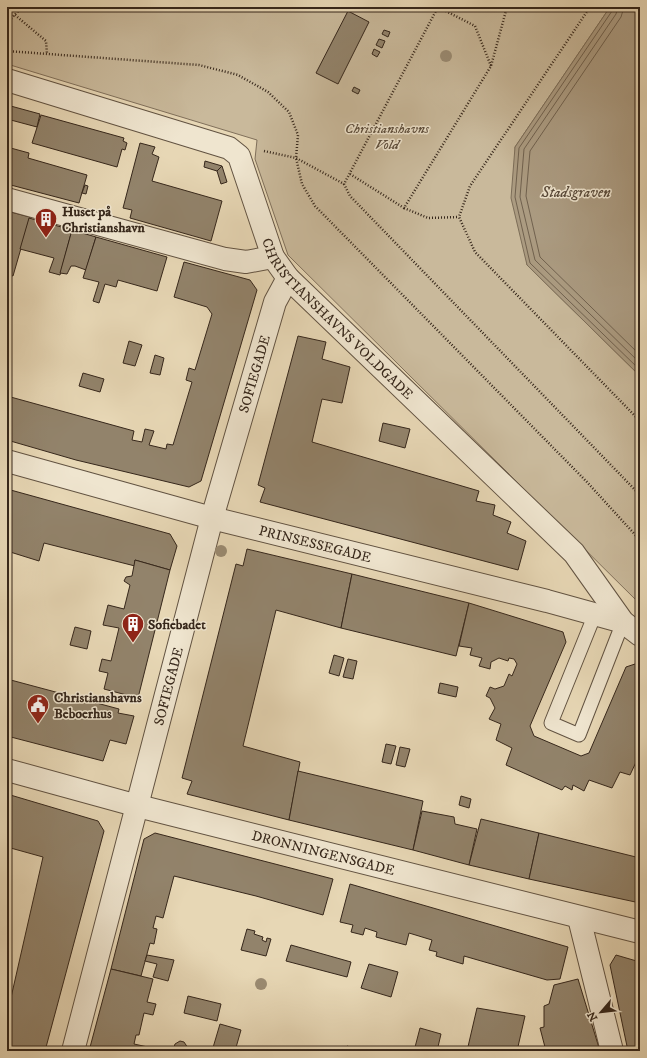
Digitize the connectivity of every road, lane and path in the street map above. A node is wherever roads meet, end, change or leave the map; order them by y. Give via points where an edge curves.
1 (22, 7) edge
2 (507, 7) edge
3 (590, 7) edge
4 (15, 15) junction
5 (7, 18) edge
6 (9, 22) edge
7 (7, 51) edge
8 (47, 54) junction
9 (491, 66) junction
10 (7, 80) edge
11 (239, 156) junction
12 (296, 158) junction
13 (350, 174) junction
14 (344, 184) junction
15 (7, 199) edge
16 (404, 208) junction
17 (459, 217) junction
18 (273, 257) junction
19 (288, 278) junction
20 (640, 421) edge
21 (7, 461) edge
22 (640, 495) edge
23 (212, 518) junction
24 (640, 540) edge
25 (595, 614) junction
26 (632, 628) edge
27 (7, 770) edge
28 (138, 806) junction
29 (579, 918) junction
30 (640, 932) edge
31 (73, 1051) edge
32 (612, 1051) edge

1 - 4 path
2 - 9 path
3 - 17 path via 470,186
4 - 6 path
4 - 8 path via 46,41
5 - 6 path
7 - 8 path
8 - 12 path via 199,64 238,75 268,92 288,112 298,135
9 - 13 path via 474,26 438,7
9 - 16 path
10 - 11 street via 229,148
11 - 12 path via 255,148
11 - 18 street, CHRISTIANSHAVNS VOLDGADE
12 - 14 path
12 - 24 path via 302,184 315,206 581,475
13 - 14 path
13 - 16 path
14 - 22 path via 350,196
15 - 18 street via 225,259 246,262
16 - 17 path via 428,218
17 - 20 path via 475,252
18 - 19 street, CHRISTIANSHAVNS VOLDGADE
19 - 23 street, SOFIEGADE via 274,302
19 - 26 street, CHRISTIANSHAVNS VOLDGADE via 574,553
21 - 23 street, PRINSESSEGADE
23 - 25 street, PRINSESSEGADE
23 - 28 street, SOFIEGADE via 140,789
25 - 26 street, PRINSESSEGADE
25 - 26 lane via 550,723 579,735
27 - 28 street, DRONNINGENSGADE
28 - 29 street, DRONNINGENSGADE
28 - 31 street, SOFIEGADE
29 - 30 street, DRONNINGENSGADE
29 - 32 street

